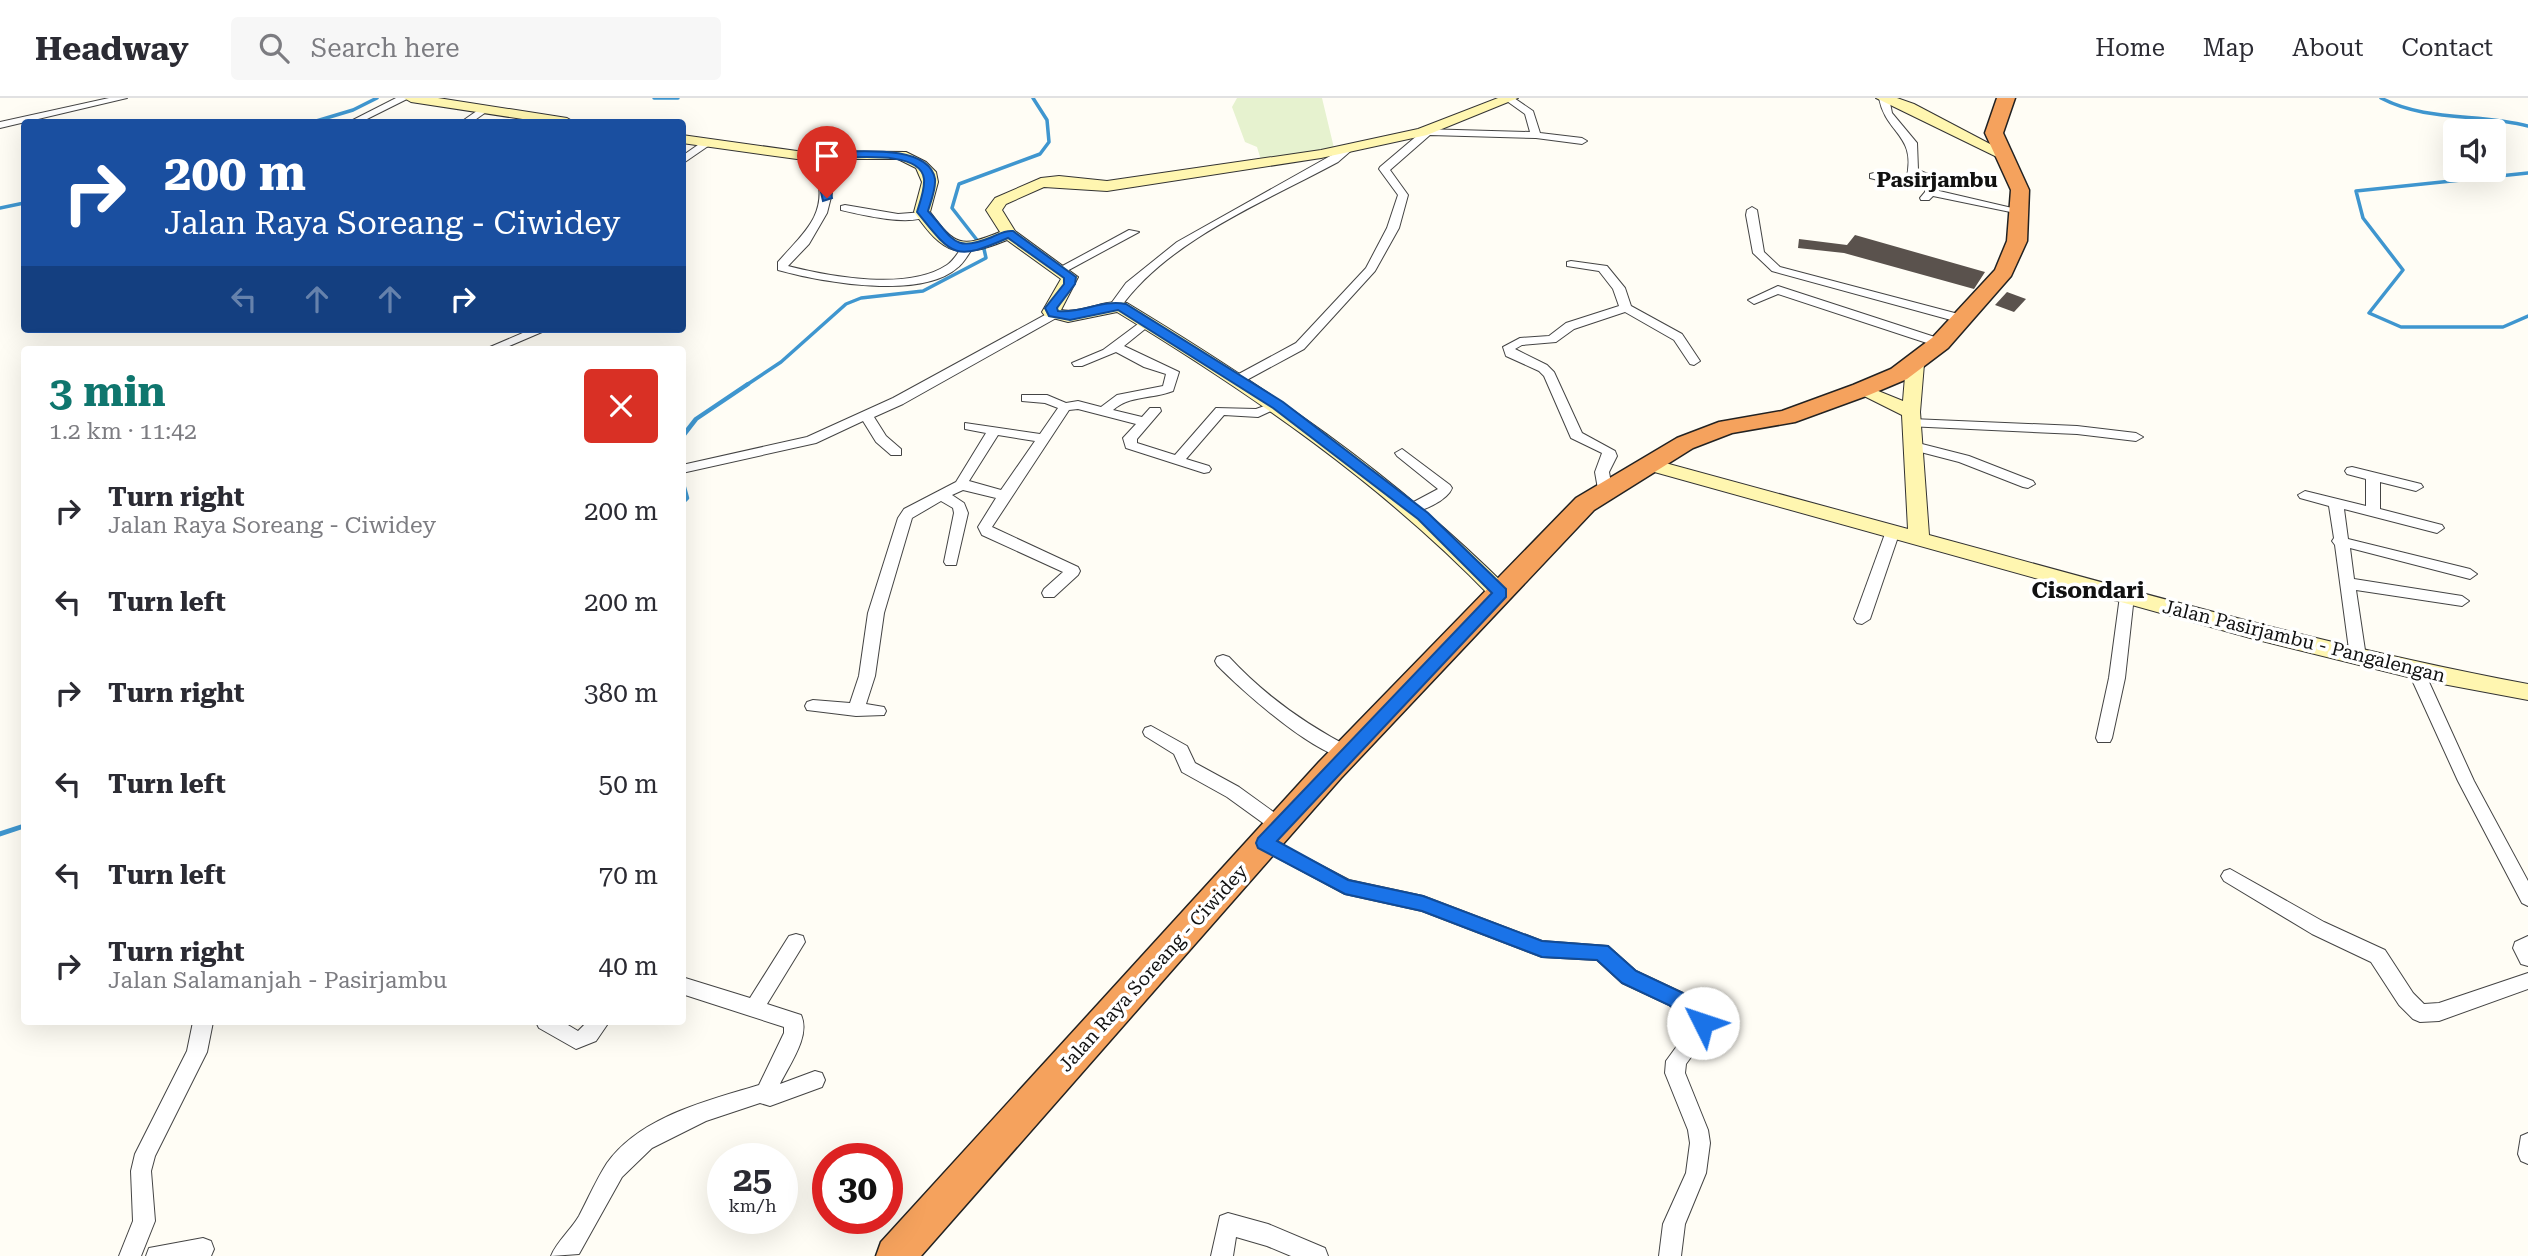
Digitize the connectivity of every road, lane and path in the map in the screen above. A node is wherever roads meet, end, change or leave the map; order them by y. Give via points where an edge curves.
1 (122, 98) edge
2 (404, 98) edge
3 (411, 98) edge
4 (1884, 98) edge
5 (2006, 98) edge
6 (1510, 99) edge
7 (484, 110) junction
8 (27, 119) edge
9 (360, 119) edge
10 (471, 119) edge
11 (546, 119) edge
12 (21, 120) edge
13 (0, 125) edge
14 (1425, 133) junction
15 (1536, 135) junction
16 (686, 139) edge
17 (1582, 141) dead end
18 (709, 142) junction
19 (1348, 149) junction
20 (2002, 154) junction
21 (828, 155) junction
22 (686, 158) edge
23 (1913, 172) junction
24 (1874, 176) dead end
25 (845, 208) dead end
26 (1752, 210) dead end
27 (2021, 213) junction
28 (924, 215) junction
29 (1133, 232) dead end
30 (1003, 236) junction
31 (970, 249) junction
32 (1571, 264) dead end
33 (1061, 270) junction
34 (1809, 278) junction
35 (1797, 295) junction
36 (1754, 300) dead end
37 (1116, 306) junction
38 (1626, 308) junction
39 (1054, 314) junction
40 (1962, 319) junction
41 (1146, 322) junction
42 (533, 333) edge
43 (1940, 344) junction
44 (499, 346) edge
45 (1115, 346) junction
46 (1694, 361) dead end
47 (1078, 363) dead end
48 (1915, 364) junction
49 (1239, 379) junction
50 (1860, 390) junction
51 (1027, 398) dead end
52 (1278, 405) junction
53 (1065, 407) junction
54 (1104, 411) junction
55 (1155, 411) dead end
56 (866, 415) junction
57 (1912, 417) junction
58 (1144, 422) junction
59 (970, 426) dead end
60 (994, 430) junction
61 (2136, 438) dead end
62 (1042, 439) junction
63 (1914, 446) junction
64 (896, 452) dead end
65 (1402, 453) dead end
66 (1177, 461) junction
67 (1647, 464) junction
68 (686, 468) edge
69 (1204, 469) dead end
70 (2352, 471) dead end
71 (2373, 477) junction
72 (963, 484) junction
73 (2028, 484) dead end
74 (2416, 487) dead end
75 (1605, 489) junction
76 (941, 495) junction
77 (2305, 495) dead end
78 (1007, 496) junction
79 (2336, 503) junction
80 (1413, 508) junction
81 (2373, 513) junction
82 (985, 527) junction
83 (2437, 528) dead end
84 (1893, 531) junction
85 (1919, 538) junction
86 (957, 540) junction
87 (2339, 541) junction
88 (951, 562) dead end
89 (2470, 574) dead end
90 (2346, 583) junction
91 (1049, 593) dead end
92 (1500, 593) junction
93 (2127, 596) junction
94 (2462, 601) dead end
95 (1862, 619) dead end
96 (2358, 657) junction
97 (1223, 661) dead end
98 (2416, 671) junction
99 (2528, 692) edge
100 (813, 706) dead end
101 (856, 710) junction
102 (878, 711) dead end
103 (1151, 732) dead end
104 (2104, 738) dead end
105 (1347, 753) junction
106 (1272, 834) junction
107 (2230, 876) dead end
108 (2528, 898) edge
109 (796, 942) dead end
110 (2528, 944) edge
111 (2528, 958) edge
112 (2528, 981) edge
113 (686, 986) edge
114 (754, 1008) junction
115 (202, 1025) edge
116 (551, 1025) edge
117 (596, 1025) edge
118 (816, 1080) dead end
119 (765, 1092) junction
120 (2528, 1143) edge
121 (2528, 1154) edge
122 (203, 1249) dead end
123 (130, 1256) edge
124 (157, 1256) edge
125 (562, 1256) edge
126 (895, 1256) edge
127 (1222, 1256) edge
128 (1317, 1256) edge
129 (1670, 1256) edge

1 - 8 street
2 - 9 street
3 - 7 street
4 - 20 street
4 - 23 street via 1887,114 1912,143
5 - 20 highway, Jalan Raya Soreang - Ciwidey via 1994,133
6 - 14 street
6 - 15 street via 1530,113
7 - 10 street
7 - 11 street
12 - 13 street
14 - 15 street
14 - 19 street
14 - 49 street via 1384,169 1402,195 1393,228 1371,269 1300,345
15 - 17 street
16 - 18 street
18 - 21 street
18 - 22 street
19 - 30 street via 1107,186 1041,183 996,205
19 - 37 street via 1194,237 1127,286
20 - 27 highway, Jalan Raya Soreang - Ciwidey via 2020,190
21 - 28 street via 901,155 921,165 930,182 922,206
21 - 31 street via 822,175 827,193 822,213 782,268 846,282 905,280 943,272
23 - 24 street via 1907,184
23 - 27 street via 1930,178 1927,195
25 - 28 street
26 - 34 street via 1762,257 1776,269
27 - 40 highway, Jalan Raya Soreang - Ciwidey via 2010,263
28 - 31 street via 955,247
29 - 33 street
30 - 31 street
30 - 33 street
32 - 38 street via 1603,268 1619,288
33 - 39 street via 1071,281 1051,308
34 - 35 street
34 - 40 street
35 - 36 street via 1774,290
35 - 43 street
37 - 39 street via 1070,316
37 - 41 street
38 - 46 street via 1678,337
38 - 75 street via 1570,326 1552,339 1520,342 1508,349 1550,375 1576,435 1608,451 1602,471
39 - 56 street
40 - 43 highway, Jalan Raya Soreang - Ciwidey
41 - 45 street
41 - 49 street
42 - 44 street
43 - 48 highway, Jalan Raya Soreang - Ciwidey
45 - 47 street
45 - 54 street via 1173,372 1173,379 1163,391 1123,395
48 - 50 highway, Jalan Raya Soreang - Ciwidey
48 - 57 street
49 - 52 street
50 - 57 street
50 - 67 highway, Jalan Raya Soreang - Ciwidey via 1771,421 1706,433
51 - 53 street via 1047,399
52 - 66 street via 1258,413 1221,411
52 - 80 street
53 - 54 street
53 - 62 street
54 - 58 street
55 - 58 street
56 - 64 street
56 - 68 street via 811,440
57 - 61 street
57 - 63 street
58 - 66 street via 1130,438 1131,445
59 - 60 street
60 - 62 street
60 - 72 street
62 - 78 street
63 - 73 street
63 - 85 street
65 - 80 street via 1446,488
66 - 69 street
67 - 75 highway, Jalan Raya Soreang - Ciwidey
67 - 84 street, Jalan Pasirjambu - Pangalengan
70 - 71 street
71 - 74 street
71 - 81 street
72 - 76 street
72 - 78 street
75 - 92 highway, Jalan Raya Soreang - Ciwidey via 1562,525
76 - 86 street via 960,506
76 - 101 street via 905,518 876,613 867,676
77 - 79 street
78 - 82 street
79 - 81 street
79 - 87 street
80 - 92 street
81 - 83 street
82 - 86 street
82 - 91 street via 994,536 1073,571
84 - 85 street, Jalan Pasirjambu - Pangalengan
84 - 95 street
85 - 93 street, Jalan Pasirjambu - Pangalengan
86 - 88 street
87 - 89 street
87 - 90 street
90 - 94 street
90 - 96 street
92 - 105 highway, Jalan Raya Soreang - Ciwidey
93 - 96 street, Jalan Pasirjambu - Pangalengan
93 - 104 street
96 - 98 street, Jalan Pasirjambu - Pangalengan
97 - 105 street via 1271,710
98 - 99 street, Jalan Pasirjambu - Pangalengan
98 - 108 street via 2466,781
100 - 101 street
101 - 102 street
103 - 106 street via 1181,750 1188,767 1233,792
105 - 106 highway, Jalan Raya Soreang - Ciwidey
106 - 126 highway, Jalan Raya Soreang - Ciwidey
106 - 129 street via 1345,887 1423,904 1542,949 1601,952 1629,977 1676,999 1701,1019 1703,1027 1676,1061 1675,1073 1700,1143 1696,1173 1674,1224
107 - 112 street via 2318,928 2367,948 2420,1013 2439,1012
109 - 114 street
110 - 111 street via 2522,948
113 - 114 street
114 - 119 street via 796,1025
115 - 123 street via 197,1052 145,1154 141,1171 144,1221
116 - 117 street via 583,1040
118 - 119 street via 770,1097
119 - 125 street via 697,1113 630,1154 616,1167 577,1242
120 - 121 street
122 - 124 street
127 - 128 street via 1228,1224

